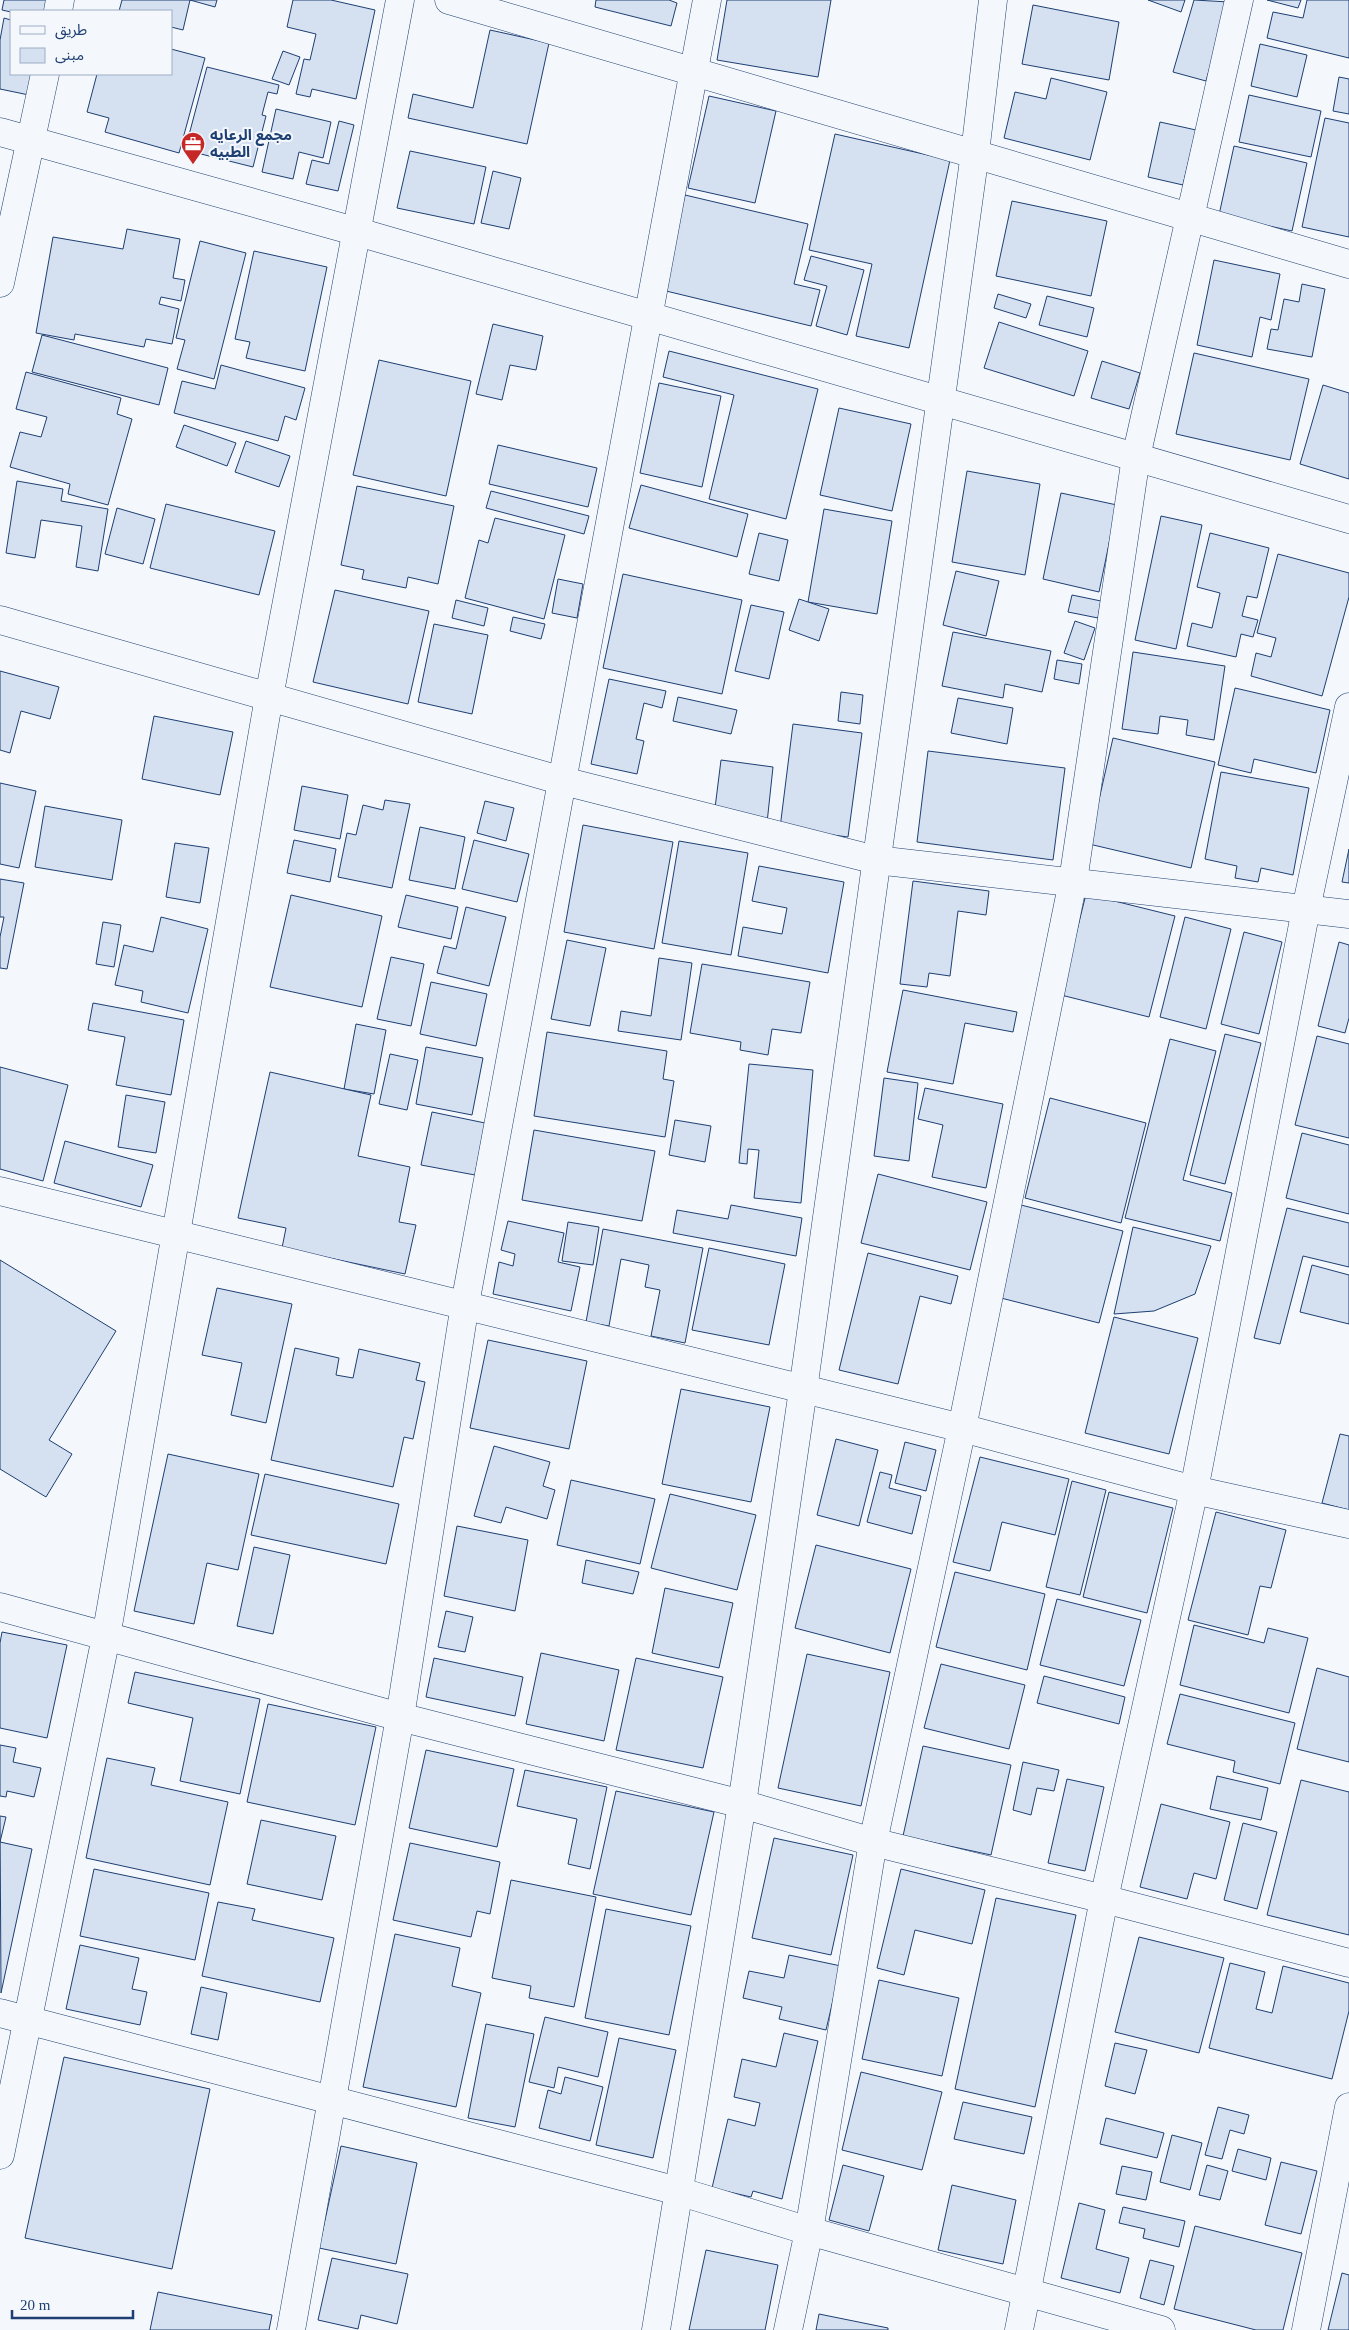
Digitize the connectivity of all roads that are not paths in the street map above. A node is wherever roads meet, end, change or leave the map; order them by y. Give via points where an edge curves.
1 (400, 0) edge
2 (449, 0) edge
3 (707, 0) edge
4 (993, 0) edge
5 (1239, 0) edge
6 (693, 72) junction
7 (44, 75) edge
8 (0, 132) edge
9 (30, 141) junction
10 (975, 153) junction
11 (1190, 217) junction
12 (358, 232) junction
13 (1349, 264) edge
14 (0, 283) edge
15 (649, 317) junction
16 (940, 402) junction
17 (1136, 457) junction
18 (1349, 519) edge
19 (0, 620) edge
20 (269, 697) junction
21 (1349, 707) edge
22 (562, 781) junction
23 (876, 860) junction
24 (1073, 881) junction
25 (1306, 909) junction
26 (1349, 914) edge
27 (0, 1191) edge
28 (175, 1234) junction
29 (465, 1304) junction
30 (803, 1390) junction
31 (962, 1428) junction
32 (1194, 1490) junction
33 (1349, 1524) edge
34 (0, 1607) edge
35 (106, 1637) junction
36 (400, 1717) junction
37 (742, 1804) junction
38 (873, 1842) junction
39 (1104, 1899) junction
40 (1349, 1964) edge
41 (0, 2013) edge
42 (26, 2020) junction
43 (331, 2100) junction
44 (1349, 2107) edge
45 (0, 2155) edge
46 (678, 2191) junction
47 (809, 2231) junction
48 (1027, 2292) junction
49 (291, 2330) edge
50 (656, 2330) edge
51 (788, 2330) edge
52 (1019, 2330) edge
53 (1162, 2330) edge
54 (1306, 2330) edge

1 - 12 street
2 - 6 street
3 - 6 street
4 - 10 street
5 - 11 street
6 - 10 street
6 - 15 street
7 - 9 street
8 - 9 street
9 - 12 street
9 - 14 street
10 - 11 street
10 - 16 street
11 - 13 street
11 - 17 street
12 - 15 street
12 - 20 street
15 - 16 street
15 - 22 street
16 - 17 street
16 - 23 street
17 - 18 street
17 - 24 street
19 - 20 street
20 - 22 street
20 - 28 street
21 - 25 street
22 - 23 street
22 - 29 street
23 - 24 street
23 - 30 street
24 - 25 street
24 - 31 street
25 - 26 street
25 - 32 street
27 - 28 street
28 - 29 street
28 - 35 street
29 - 30 street
29 - 36 street
30 - 31 street
30 - 37 street
31 - 32 street
31 - 38 street
32 - 33 street
32 - 39 street
34 - 35 street
35 - 36 street
35 - 42 street
36 - 37 street
36 - 43 street
37 - 38 street
37 - 46 street
38 - 39 street
38 - 47 street
39 - 40 street
39 - 48 street
41 - 42 street
42 - 43 street
42 - 45 street
43 - 46 street
43 - 49 street
44 - 54 street
46 - 47 street
46 - 50 street
47 - 48 street
47 - 51 street
48 - 52 street
48 - 53 street

